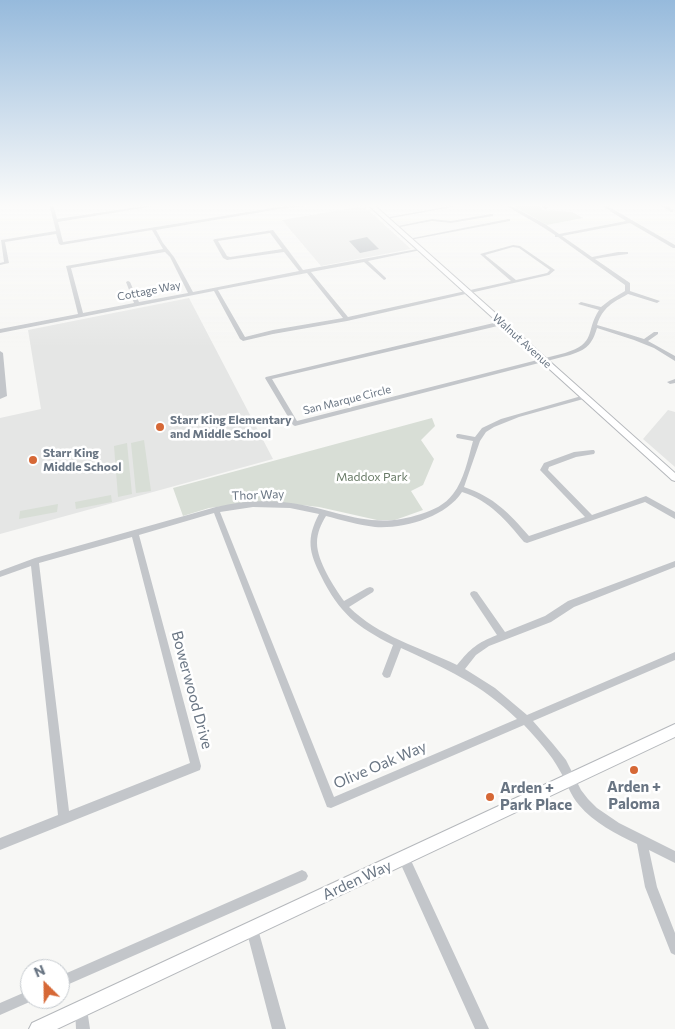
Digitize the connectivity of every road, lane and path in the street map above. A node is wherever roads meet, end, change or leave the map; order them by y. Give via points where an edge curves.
1 (5, 252) edge
2 (154, 252) edge
3 (168, 252) edge
4 (222, 252) edge
5 (272, 252) edge
6 (287, 252) edge
7 (405, 252) edge
8 (423, 252) edge
9 (490, 252) edge
10 (527, 252) edge
11 (582, 252) edge
12 (626, 253) dead end
13 (592, 258) junction
14 (365, 260) junction
15 (0, 264) edge
16 (308, 271) junction
17 (302, 272) junction
18 (384, 280) dead end
19 (514, 281) junction
20 (128, 282) dead end
21 (215, 289) junction
22 (468, 292) junction
23 (627, 292) junction
24 (191, 294) junction
25 (656, 301) dead end
26 (137, 304) junction
27 (581, 304) dead end
28 (601, 309) junction
29 (80, 315) junction
30 (346, 319) junction
31 (502, 323) junction
32 (594, 326) junction
33 (0, 331) edge
34 (656, 333) dead end
35 (645, 341) junction
36 (0, 354) edge
37 (675, 359) edge
38 (544, 360) junction
39 (0, 362) edge
40 (0, 397) edge
41 (585, 398) junction
42 (460, 436) dead end
43 (477, 440) junction
44 (592, 452) dead end
45 (675, 478) edge
46 (461, 489) junction
47 (216, 510) junction
48 (324, 512) junction
49 (675, 516) edge
50 (591, 518) junction
51 (134, 533) junction
52 (35, 561) junction
53 (675, 564) edge
54 (0, 574) edge
55 (370, 590) dead end
56 (474, 594) dead end
57 (343, 606) junction
58 (502, 636) junction
59 (398, 643) junction
60 (675, 656) edge
61 (459, 670) junction
62 (387, 674) dead end
63 (525, 720) junction
64 (675, 730) edge
65 (570, 779) junction
66 (64, 818) junction
67 (641, 840) junction
68 (0, 844) edge
69 (675, 857) edge
70 (404, 858) junction
71 (302, 876) dead end
72 (252, 929) junction
73 (675, 949) edge
74 (70, 978) edge
75 (20, 1000) edge
76 (0, 1009) edge
77 (81, 1009) junction
78 (38, 1029) edge
79 (83, 1029) edge
80 (279, 1029) edge
81 (482, 1029) edge

1 - 15 street via 7,263
2 - 29 street via 68,267
3 - 24 street
4 - 5 street via 229,259
6 - 17 street
7 - 14 street, Cottage Way
8 - 22 main road, Walnut Avenue
9 - 19 street via 482,254
10 - 19 street via 553,272
11 - 13 street
12 - 13 street
13 - 23 street via 626,282
14 - 16 street, Cottage Way
14 - 18 street
16 - 17 street, Cottage Way
16 - 30 street
17 - 21 street, Cottage Way
19 - 22 street
20 - 26 street
21 - 24 street, Cottage Way
21 - 30 street via 243,339
22 - 30 street
22 - 31 main road, Walnut Avenue
23 - 25 street
23 - 28 street
24 - 26 street, Cottage Way
26 - 29 street, Cottage Way
27 - 28 street
28 - 32 street
29 - 33 street, Cottage Way
31 - 38 main road, Walnut Avenue
31 - 38 street, San Marque Circle via 268,378 294,424
32 - 35 street
32 - 38 street via 590,340 581,348
34 - 35 street
35 - 37 street
36 - 39 street
38 - 41 main road, Walnut Avenue
39 - 40 street via 4,396
41 - 43 street, Thor Way via 496,423 484,430
41 - 45 main road, Walnut Avenue
42 - 43 street
43 - 46 street, Thor Way
44 - 50 street via 546,465 544,470
46 - 48 street, Thor Way via 444,508 402,523 366,523
46 - 50 street via 482,496 498,507 527,540
47 - 48 street, Thor Way via 271,504
47 - 51 street, Thor Way
47 - 63 street, Olive Oak Way via 331,803
48 - 57 street via 315,530 314,551 330,588
49 - 50 street via 646,499
51 - 52 street, Thor Way
51 - 66 street, Bowerwood Drive via 196,766
52 - 54 street, Thor Way
52 - 66 street
53 - 58 street via 571,604 548,618
55 - 57 street
56 - 58 street
57 - 59 street via 361,623
58 - 61 street via 477,649
59 - 61 street
59 - 62 street
60 - 63 street, Olive Oak Way
61 - 63 street via 494,692
63 - 65 street via 552,751
64 - 65 main road, Arden Way
65 - 67 street via 580,798 596,814
65 - 70 main road, Arden Way
66 - 68 street, Bowerwood Drive
67 - 69 street
67 - 73 street via 652,887
70 - 72 main road, Arden Way
70 - 81 street
71 - 74 street
72 - 77 main road, Arden Way
72 - 80 street
75 - 76 street
77 - 78 main road, Arden Way
77 - 79 street

